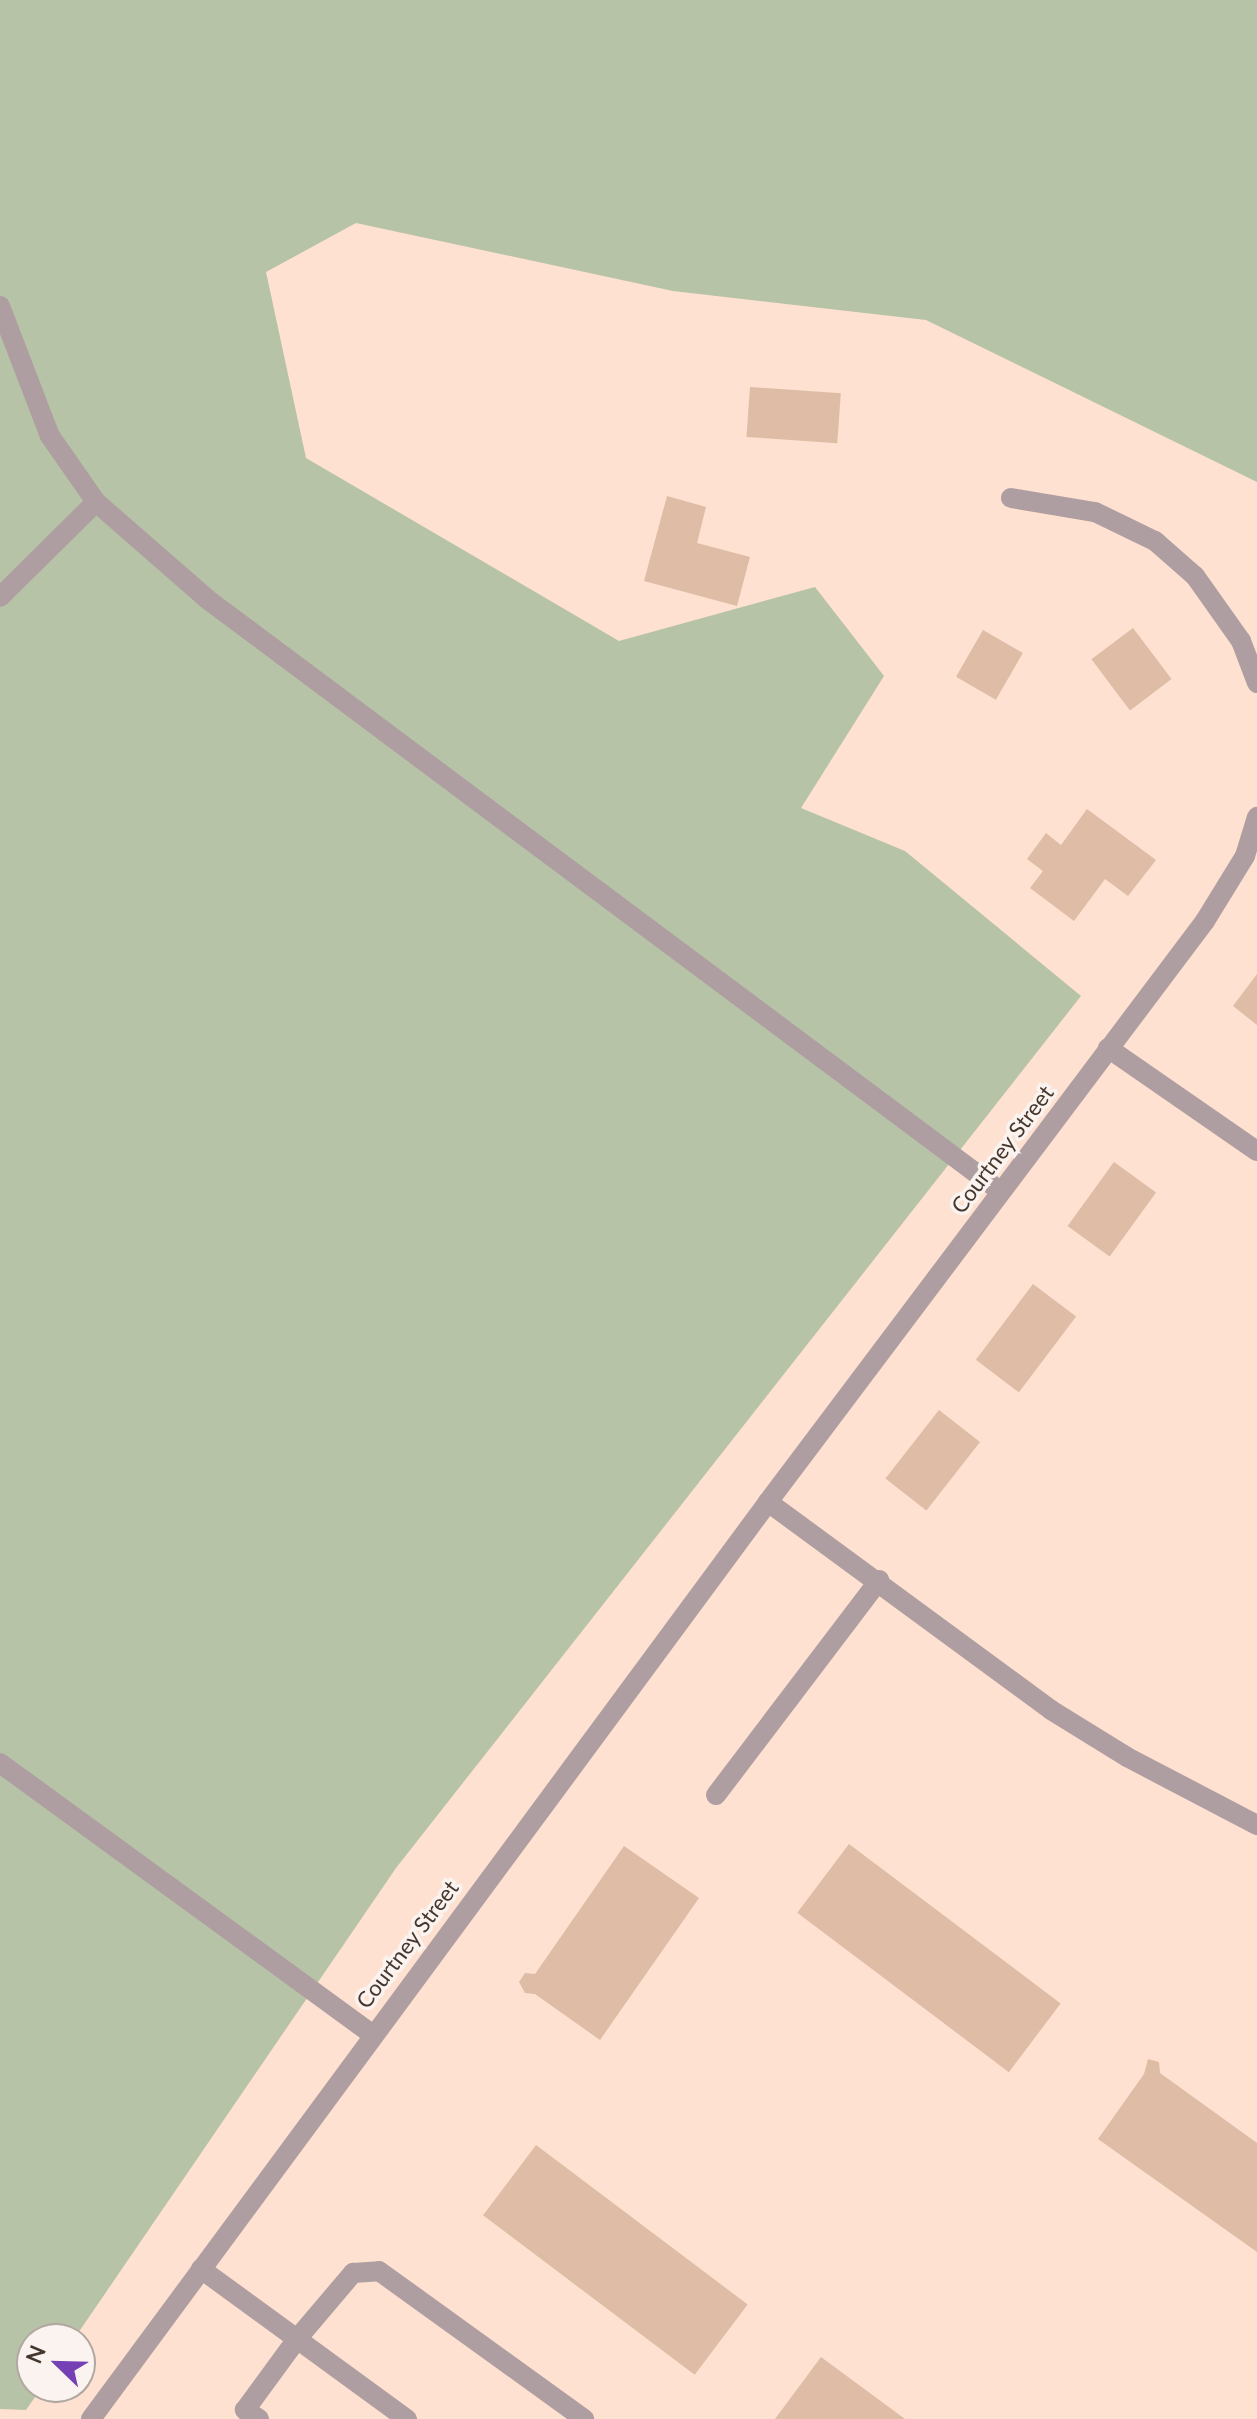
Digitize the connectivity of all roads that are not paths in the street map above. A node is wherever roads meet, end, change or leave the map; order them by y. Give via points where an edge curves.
1 (0, 306) edge
2 (1011, 498) dead end
3 (96, 502) junction
4 (0, 597) edge
5 (1257, 683) edge
6 (1257, 817) edge
7 (1108, 1048) junction
8 (1257, 1151) edge
9 (1000, 1191) junction
10 (768, 1502) junction
11 (879, 1580) junction
12 (0, 1763) edge
13 (716, 1795) dead end
14 (1257, 1825) edge
15 (371, 2034) junction
16 (201, 2269) junction
17 (297, 2339) junction
18 (91, 2419) edge
19 (259, 2419) edge
20 (407, 2419) edge
21 (584, 2419) edge

1 - 3 street via 50,436
2 - 5 street via 1095,512 1155,541 1195,576 1241,641
3 - 4 street
3 - 9 street via 207,599
6 - 7 street, Courtney Street via 1245,856 1205,921
7 - 8 street
7 - 9 street, Courtney Street
9 - 10 street, Courtney Street
10 - 11 street
10 - 15 street, Courtney Street
11 - 13 street
11 - 14 street via 1051,1710
12 - 15 street
15 - 16 street, Courtney Street
16 - 17 street
16 - 18 street, Courtney Street
17 - 19 street via 245,2410
17 - 20 street
17 - 21 street via 353,2273 379,2271

